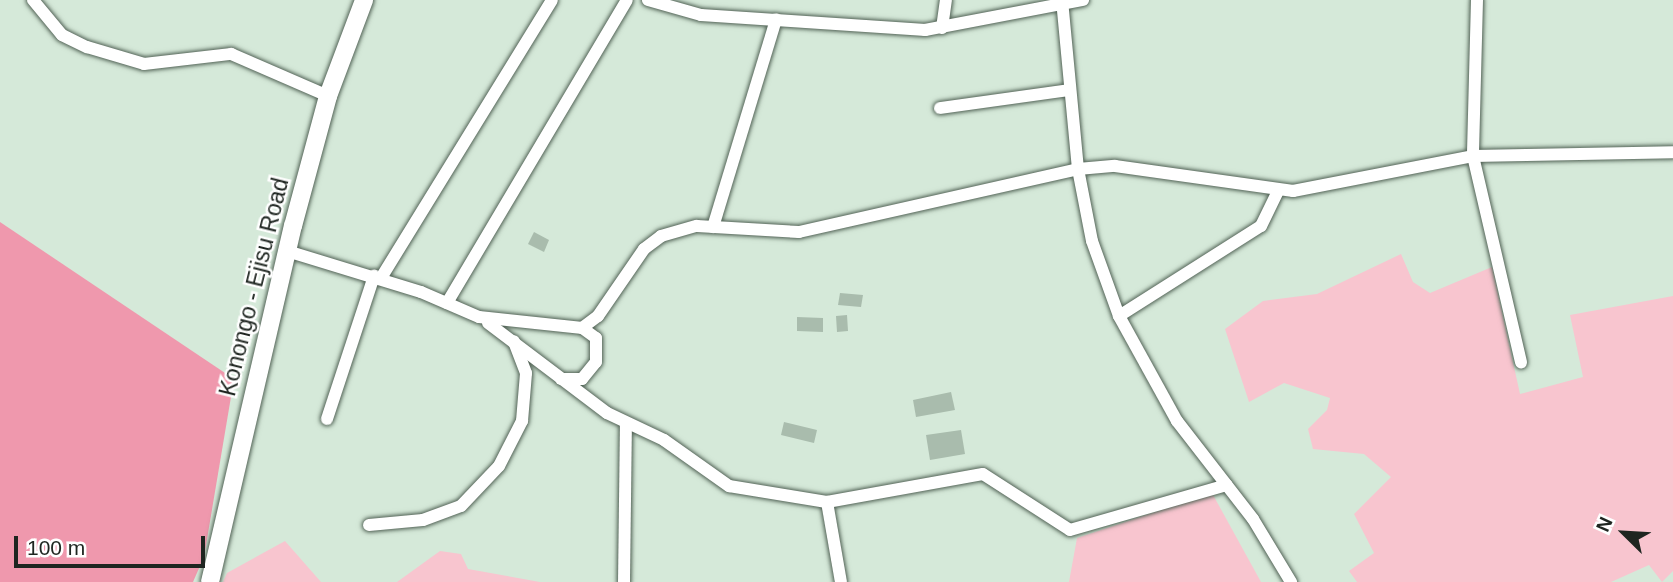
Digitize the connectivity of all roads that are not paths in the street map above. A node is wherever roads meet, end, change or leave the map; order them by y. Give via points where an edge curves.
1 (33, 0) edge
2 (552, 0) edge
3 (627, 0) edge
4 (648, 0) edge
5 (946, 0) edge
6 (1083, 0) edge
7 (1477, 0) edge
8 (1062, 1) edge
9 (365, 3) edge
10 (776, 19) junction
11 (942, 28) junction
12 (1070, 90) junction
13 (328, 96) junction
14 (940, 108) dead end
15 (1673, 152) edge
16 (1473, 156) junction
17 (1078, 169) junction
18 (1278, 191) junction
19 (713, 227) junction
20 (286, 251) junction
21 (377, 277) junction
22 (447, 303) junction
23 (1119, 316) junction
24 (479, 317) junction
25 (582, 328) junction
26 (514, 341) junction
27 (1521, 363) dead end
28 (561, 379) junction
29 (327, 419) dead end
30 (626, 424) junction
31 (1227, 485) junction
32 (827, 502) junction
33 (369, 525) dead end
34 (210, 582) edge
35 (624, 582) edge
36 (841, 582) edge
37 (1291, 582) edge

1 - 13 street via 61,35 87,47 144,64 231,54
2 - 21 street
3 - 22 street
4 - 10 street via 701,15
5 - 11 street
6 - 8 street
7 - 16 street
8 - 11 street
8 - 12 street
9 - 13 highway, Konongo - Ejisu Road
10 - 11 street
10 - 19 street
12 - 14 street
12 - 17 street
13 - 20 highway, Konongo - Ejisu Road
15 - 16 street
16 - 18 street
16 - 27 street
17 - 18 street via 1115,166
17 - 19 street via 799,232
17 - 23 street via 1091,241
18 - 23 street via 1261,226
19 - 25 street via 661,236 631,264 598,316
20 - 21 street
20 - 34 highway, Konongo - Ejisu Road
21 - 22 street
21 - 29 street
22 - 24 street
23 - 31 street via 1177,421
24 - 25 street
24 - 26 street
25 - 28 street via 596,338 596,362 582,379
26 - 28 street
26 - 33 street via 526,373 522,421 499,466 461,506 423,520
28 - 30 street
30 - 32 street via 664,440 729,486
30 - 35 street
31 - 32 street via 1070,530 983,474
31 - 37 street
32 - 36 street

